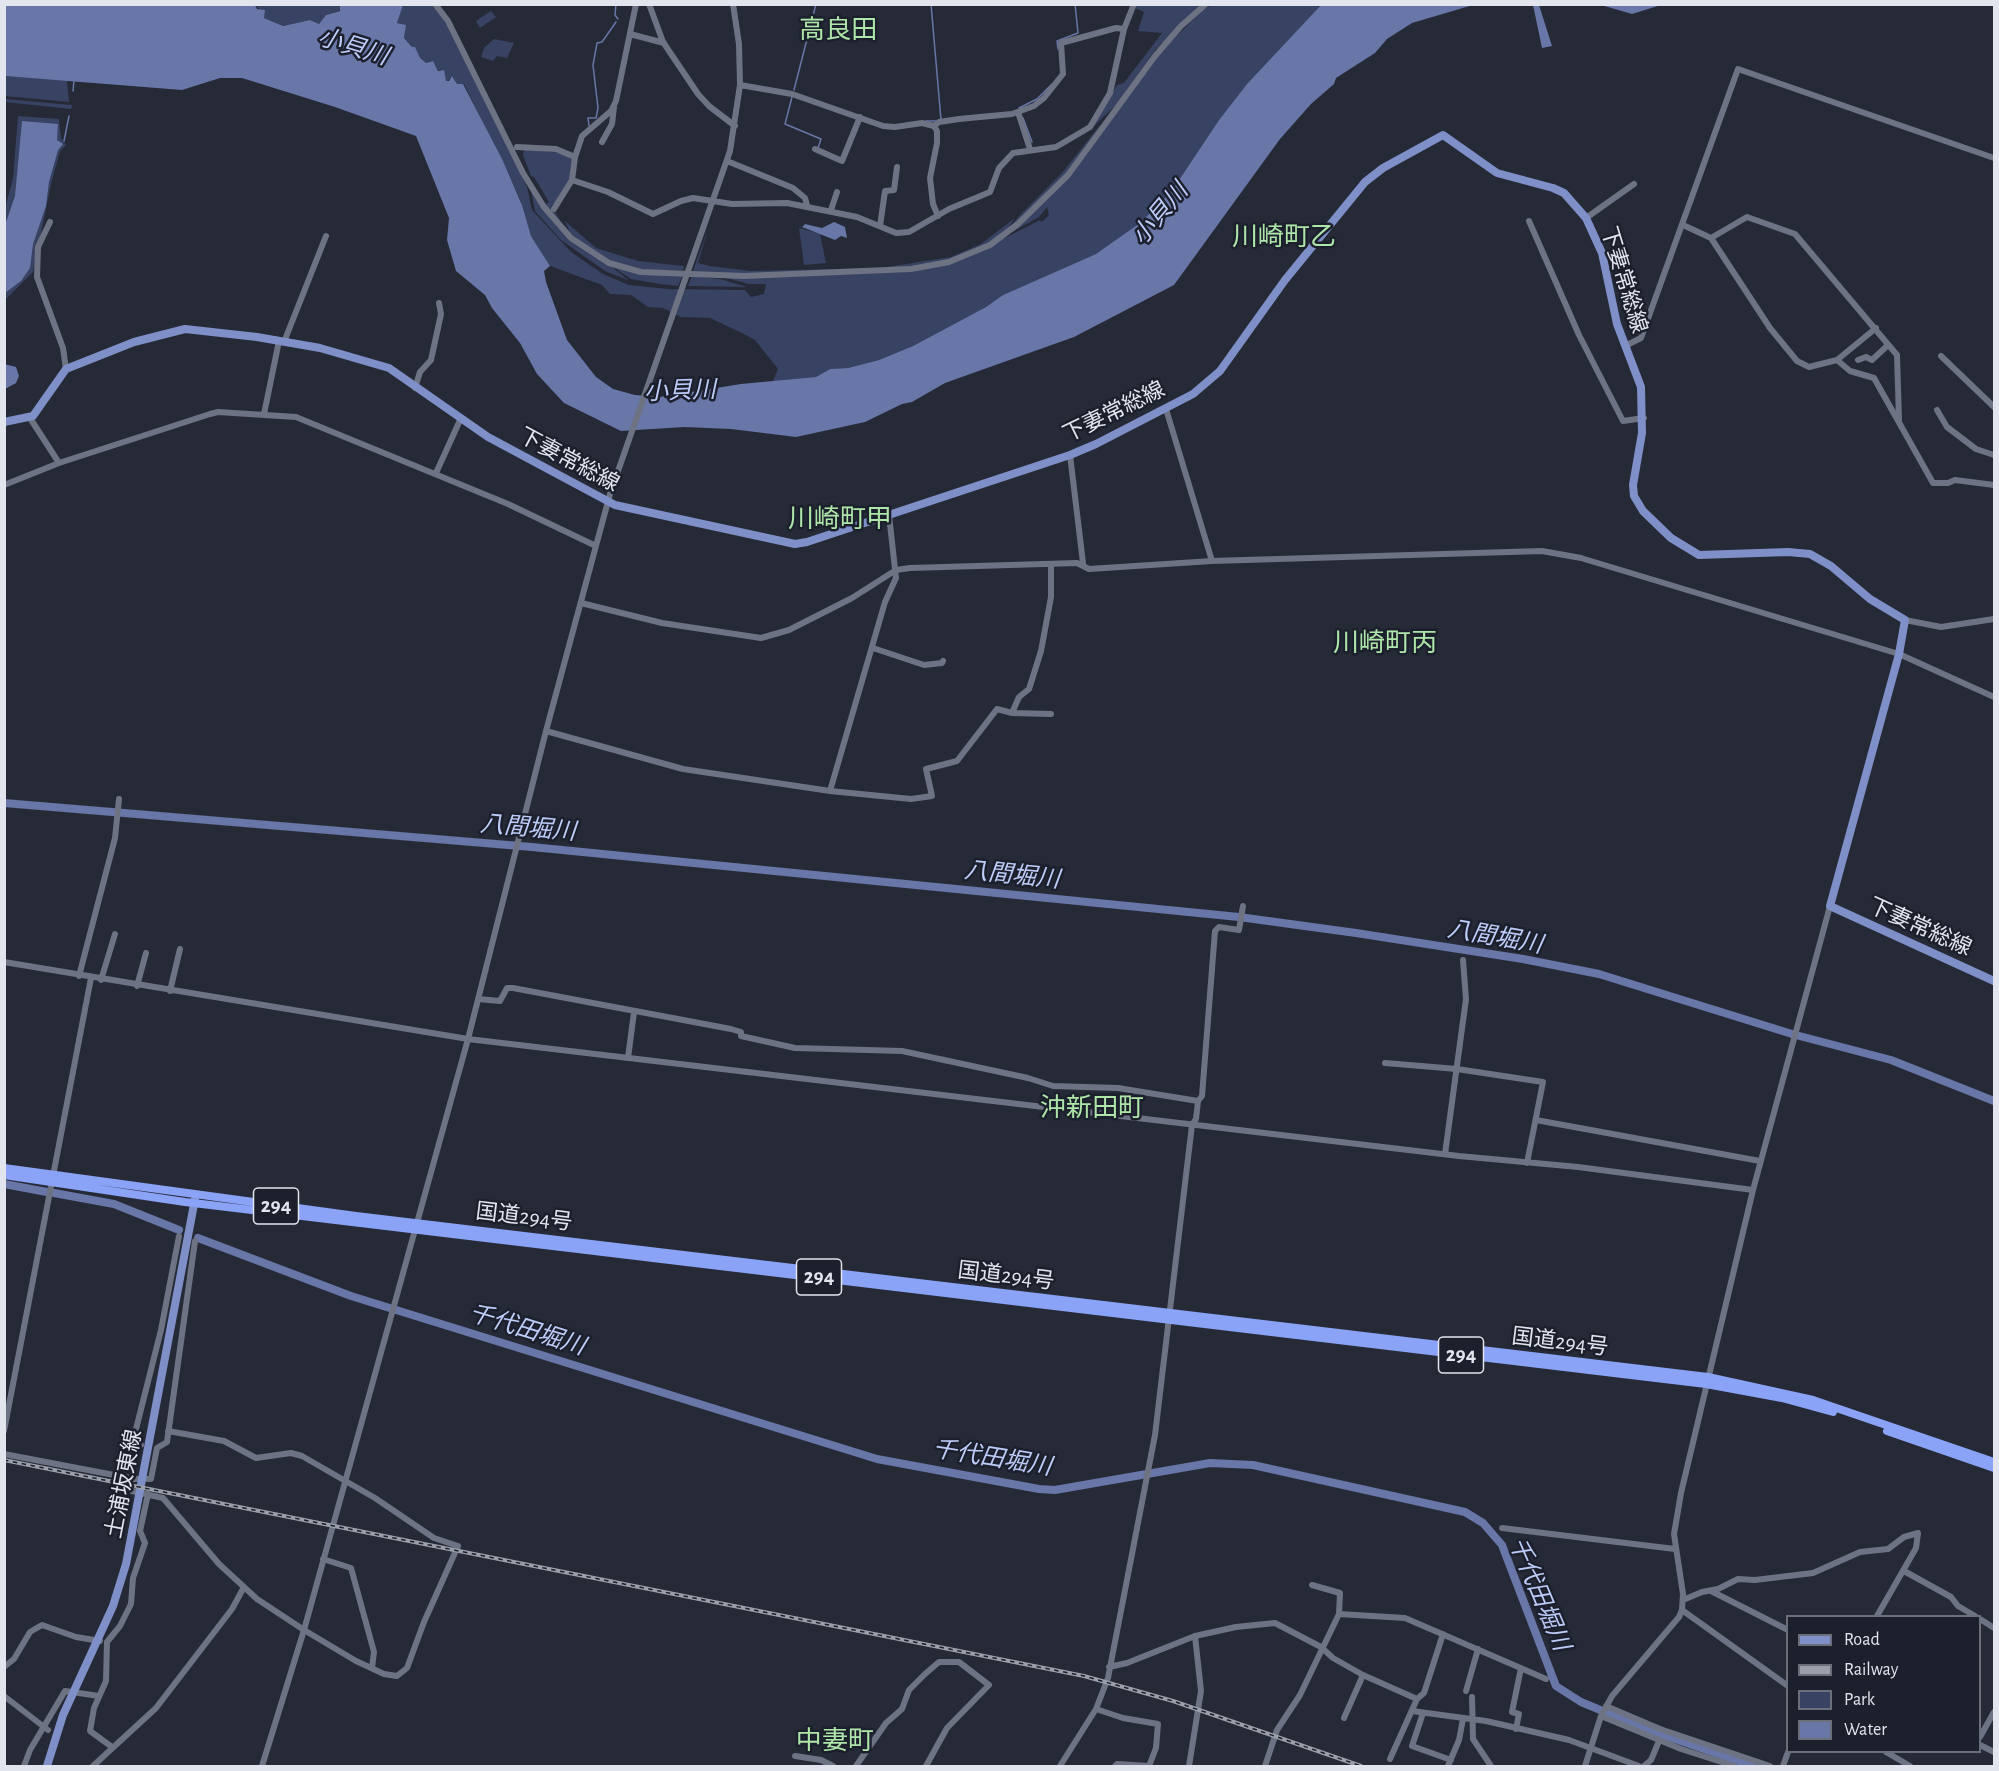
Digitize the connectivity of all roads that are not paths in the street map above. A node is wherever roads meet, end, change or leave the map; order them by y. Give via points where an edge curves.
1 (435, 4) edge
2 (636, 4) edge
3 (649, 4) edge
4 (733, 4) edge
5 (1134, 4) edge
6 (1206, 4) edge
7 (1124, 29) junction
8 (630, 34) junction
9 (664, 43) junction
10 (740, 85) junction
11 (614, 107) junction
12 (1018, 112) junction
13 (860, 117) junction
14 (735, 126) junction
15 (934, 126) junction
16 (602, 142) dead end
17 (517, 147) dead end
18 (814, 149) dead end
19 (1030, 149) junction
20 (575, 157) junction
21 (1995, 158) edge
22 (727, 162) junction
23 (897, 167) dead end
24 (572, 180) junction
25 (1634, 184) dead end
26 (837, 192) dead end
27 (713, 201) junction
28 (807, 205) junction
29 (554, 209) dead end
30 (831, 210) junction
31 (938, 216) junction
32 (1586, 218) junction
33 (1529, 221) dead end
34 (51, 222) dead end
35 (1683, 225) junction
36 (880, 226) junction
37 (326, 236) dead end
38 (1711, 238) junction
39 (687, 275) junction
40 (439, 303) dead end
41 (1876, 328) junction
42 (281, 341) junction
43 (1888, 345) junction
44 (1625, 346) junction
45 (1941, 356) dead end
46 (1837, 360) junction
47 (1858, 360) dead end
48 (66, 369) junction
49 (415, 388) junction
50 (1995, 407) edge
51 (1166, 409) junction
52 (1937, 410) dead end
53 (264, 414) junction
54 (30, 418) junction
55 (461, 418) junction
56 (1644, 418) junction
57 (4, 422) edge
58 (1899, 423) junction
59 (1070, 455) junction
60 (1995, 455) edge
61 (60, 464) junction
62 (436, 473) junction
63 (4, 485) edge
64 (1995, 485) edge
65 (608, 502) junction
66 (889, 515) junction
67 (596, 546) junction
68 (1212, 561) junction
69 (1083, 563) junction
70 (1051, 564) junction
71 (896, 570) junction
72 (581, 603) junction
73 (1995, 619) edge
74 (1905, 620) junction
75 (873, 648) junction
76 (1899, 654) junction
77 (943, 661) dead end
78 (1995, 697) edge
79 (1012, 713) junction
80 (1051, 714) dead end
81 (546, 731) junction
82 (830, 791) junction
83 (119, 800) dead end
84 (1243, 906) dead end
85 (1830, 906) junction
86 (115, 934) dead end
87 (180, 949) dead end
88 (146, 953) dead end
89 (1463, 960) dead end
90 (4, 962) edge
91 (80, 976) junction
92 (91, 978) junction
93 (101, 980) junction
94 (1995, 981) edge
95 (137, 986) junction
96 (170, 991) junction
97 (478, 999) junction
98 (634, 1012) junction
99 (468, 1039) junction
100 (628, 1058) junction
101 (1385, 1063) dead end
102 (1457, 1069) junction
103 (1198, 1101) junction
104 (1536, 1120) junction
105 (1192, 1125) junction
106 (1445, 1154) junction
107 (1760, 1161) junction
108 (1527, 1163) junction
109 (4, 1168) edge
110 (4, 1175) edge
111 (53, 1180) junction
112 (1753, 1190) junction
113 (195, 1199) junction
114 (415, 1226) junction
115 (179, 1236) dead end
116 (195, 1241) dead end
117 (1170, 1317) junction
118 (1707, 1381) junction
119 (4, 1431) edge
120 (168, 1431) junction
121 (141, 1445) dead end
122 (4, 1454) edge
123 (1995, 1462) edge
124 (1995, 1468) edge
125 (343, 1481) junction
126 (132, 1491) dead end
127 (147, 1494) junction
128 (1502, 1528) dead end
129 (1675, 1549) junction
130 (323, 1559) junction
131 (1904, 1571) junction
132 (1312, 1585) dead end
133 (244, 1587) junction
134 (1710, 1590) junction
135 (1683, 1600) junction
136 (1682, 1610) junction
137 (1339, 1614) junction
138 (1878, 1615) edge
139 (1972, 1615) edge
140 (1981, 1620) edge
141 (1995, 1628) edge
142 (1786, 1629) edge
143 (304, 1630) junction
144 (1443, 1634) junction
145 (1195, 1636) junction
146 (98, 1641) junction
147 (107, 1642) junction
148 (1321, 1647) junction
149 (1478, 1648) junction
150 (1109, 1666) junction
151 (4, 1667) edge
152 (372, 1668) junction
153 (1521, 1668) junction
154 (1363, 1675) junction
155 (1546, 1679) dead end
156 (1786, 1685) edge
157 (75, 1691) junction
158 (1466, 1691) dead end
159 (4, 1696) edge
160 (99, 1696) junction
161 (1472, 1697) dead end
162 (1417, 1699) junction
163 (1606, 1706) junction
164 (1096, 1709) junction
165 (1412, 1712) junction
166 (1995, 1712) edge
167 (1424, 1713) junction
168 (1601, 1716) junction
169 (1344, 1718) dead end
170 (1463, 1719) junction
171 (1471, 1720) junction
172 (46, 1728) junction
173 (1516, 1729) junction
174 (1981, 1735) edge
175 (1659, 1741) junction
176 (1981, 1745) edge
177 (112, 1747) junction
178 (1591, 1747) junction
179 (1995, 1752) edge
180 (1888, 1753) edge
181 (795, 1756) dead end
182 (1736, 1756) junction
183 (1390, 1759) dead end
184 (1450, 1763) edge
185 (1732, 1766) edge
186 (24, 1767) edge
187 (46, 1767) edge
188 (93, 1767) edge
189 (262, 1767) edge
190 (833, 1767) edge
191 (856, 1767) edge
192 (926, 1767) edge
193 (1060, 1767) edge
194 (1115, 1767) edge
195 (1189, 1767) edge
196 (1265, 1767) edge
197 (1491, 1767) edge
198 (1585, 1767) edge
199 (1639, 1767) edge
200 (1644, 1767) edge
201 (1770, 1767) edge
202 (1910, 1767) edge

1 - 39 street via 448,21 523,173 563,230 590,252 623,268
2 - 8 street
3 - 9 street
4 - 10 street
5 - 7 street
6 - 39 street via 1155,56 1068,175 1018,224 977,252 949,262 893,271
7 - 12 street via 1061,43 1063,74 1041,101
7 - 19 street via 1110,93 1091,129 1056,147
8 - 9 street
8 - 11 street
9 - 14 street via 698,94
10 - 13 street via 792,94
10 - 14 street
11 - 16 street via 612,124
11 - 20 street via 584,133
12 - 15 street
12 - 19 street
13 - 15 street via 892,127 922,123
13 - 18 street via 842,161
14 - 22 street
15 - 31 street via 937,143 930,178
17 - 20 street via 556,149
19 - 31 street via 1013,153 1003,162 990,192
20 - 24 street
21 - 35 street via 1738,69
22 - 27 street
22 - 28 street via 793,188
23 - 36 street via 894,190 885,190
24 - 27 street via 653,214 688,199
24 - 29 street
25 - 32 street
26 - 30 street
27 - 28 street
27 - 39 street
28 - 30 street
30 - 36 street
31 - 36 street via 903,234
32 - 44 main road, 下妻常総線 via 1602,253
32 - 51 main road, 下妻常総線 via 1564,194 1497,172 1443,135 1438,137 1365,182 1285,280 1220,371 1206,385
33 - 56 street via 1579,335 1623,421
34 - 48 street via 38,247 37,277 63,348
35 - 38 street
35 - 44 street via 1641,339
37 - 42 street
38 - 41 street via 1747,217 1795,234
38 - 46 street via 1789,354 1809,367
39 - 65 street
40 - 49 street via 441,314 431,360 420,372
41 - 43 street
41 - 46 street
42 - 48 main road, 下妻常総線 via 185,329 134,342
42 - 49 main road, 下妻常総線 via 380,364
42 - 53 street
43 - 47 street via 1872,360
43 - 58 street via 1897,355
44 - 56 main road, 下妻常総線 via 1641,387
45 - 50 street
46 - 58 street via 1850,371 1874,378
48 - 54 main road via 41,409
49 - 55 main road, 下妻常総線
51 - 59 main road, 下妻常総線
51 - 68 street
52 - 60 street via 1947,427 1976,449
53 - 61 street via 210,414
53 - 62 street via 296,417
54 - 57 main road
54 - 61 street
55 - 62 street
55 - 65 main road, 下妻常総線 via 488,437
56 - 74 main road, 下妻常総線 via 1634,496 1643,512 1671,538 1699,555 1810,554
58 - 64 street via 1933,483 1955,480
59 - 66 main road, 下妻常総線
59 - 69 street
61 - 63 street
62 - 67 street
65 - 66 main road, 下妻常総線 via 795,544
65 - 67 street
66 - 71 street
67 - 72 street
68 - 69 street via 1089,569
68 - 76 street via 1542,551 1565,554
69 - 70 street
70 - 71 street
70 - 79 street via 1052,597 1041,651 1029,689
71 - 72 street via 789,630 761,638 662,623
71 - 75 street
72 - 81 street
73 - 74 street via 1941,627
74 - 76 main road
75 - 77 street via 924,665
75 - 82 street
76 - 78 street
76 - 85 main road
79 - 80 street
79 - 82 street via 997,710 957,761 926,769 932,796 910,799
81 - 82 street via 682,769
81 - 97 street
83 - 91 street
84 - 103 street via 1239,930 1219,927 1215,931 1202,1096
85 - 94 main road, 下妻常総線
85 - 107 street
86 - 93 street
87 - 96 street
88 - 95 street
89 - 102 street via 1466,999
90 - 91 street
91 - 92 street
92 - 93 street
92 - 111 street
93 - 95 street
95 - 96 street
96 - 99 street
97 - 98 street via 500,1000 507,988 513,988
97 - 99 street
98 - 100 street
98 - 103 street via 731,1029 741,1032 741,1036 795,1048 902,1051 1053,1086 1118,1088
99 - 100 street
99 - 114 street
100 - 105 street
101 - 102 street
102 - 104 street via 1543,1082
102 - 106 street
103 - 105 street
104 - 107 street
104 - 108 street
105 - 106 street
105 - 117 street
106 - 108 street
107 - 112 street
108 - 112 street
109 - 111 highway, 国道294号 / 294
110 - 111 highway, 国道294号 / 294
111 - 113 highway, 国道294号 / 294
111 - 119 street
112 - 118 street
113 - 114 highway, 国道294号 / 294
113 - 146 main road, 土浦坂東線 via 136,1514 120,1585
114 - 117 highway, 国道294号 / 294
114 - 125 street
115 - 121 street via 135,1433
116 - 120 street
117 - 118 highway, 国道294号 / 294
117 - 150 street via 1155,1436
118 - 123 highway, 国道294号 / 294 via 1813,1400
118 - 124 highway, 国道294号 / 294 via 1811,1405
118 - 129 street via 1675,1521
120 - 122 street via 167,1442 157,1448 149,1479
120 - 125 street via 224,1441 256,1458 291,1453 302,1456
125 - 130 street
125 - 152 street via 434,1538 458,1546 407,1668 397,1676
126 - 127 street
127 - 133 street via 163,1498 219,1564
127 - 147 street via 140,1531 145,1543 133,1578 131,1604
128 - 129 street
129 - 135 street
130 - 143 street
130 - 152 street via 351,1568 374,1652
131 - 134 street via 1916,1548 1918,1533 1904,1537 1888,1549 1860,1552 1814,1573 1738,1579
131 - 138 street
131 - 139 street via 1951,1597
132 - 137 street via 1340,1593
133 - 143 street
133 - 177 street via 232,1609 156,1708
134 - 135 street
134 - 142 street
135 - 136 street
136 - 156 street
136 - 163 street
137 - 144 street via 1405,1617
137 - 148 street
140 - 141 street
143 - 152 street
143 - 189 street
144 - 149 street
144 - 162 street via 1424,1693
145 - 148 street via 1275,1623
145 - 150 street via 1127,1663
145 - 195 street via 1201,1691
146 - 147 street
146 - 151 street via 42,1625 30,1632 14,1659
146 - 157 main road, 土浦坂東線
147 - 160 street via 106,1681
148 - 154 street
148 - 196 street via 1300,1695 1277,1730
149 - 153 street
149 - 158 street
150 - 164 street
153 - 155 street
153 - 173 street via 1512,1712 1519,1713
154 - 162 street
154 - 169 street
157 - 160 street
157 - 172 street via 65,1691
157 - 187 main road, 土浦坂東線
159 - 172 street
160 - 177 street via 90,1731
161 - 171 street
162 - 165 street
163 - 168 street
163 - 182 street
164 - 193 street
164 - 194 street via 1158,1724 1156,1748 1149,1766
165 - 167 street
165 - 183 street
166 - 174 street
167 - 170 street
167 - 184 street via 1412,1746
168 - 175 street
168 - 178 street
170 - 171 street
170 - 184 street
171 - 173 street
171 - 197 street via 1473,1739
172 - 186 street
173 - 178 street
175 - 185 street
175 - 200 street
176 - 179 street
177 - 188 street
178 - 198 street
178 - 199 street
180 - 202 street
181 - 190 street via 821,1760
182 - 185 street
182 - 201 street
191 - 192 street via 886,1723 902,1709 909,1690 939,1662 959,1662 989,1685 947,1728

